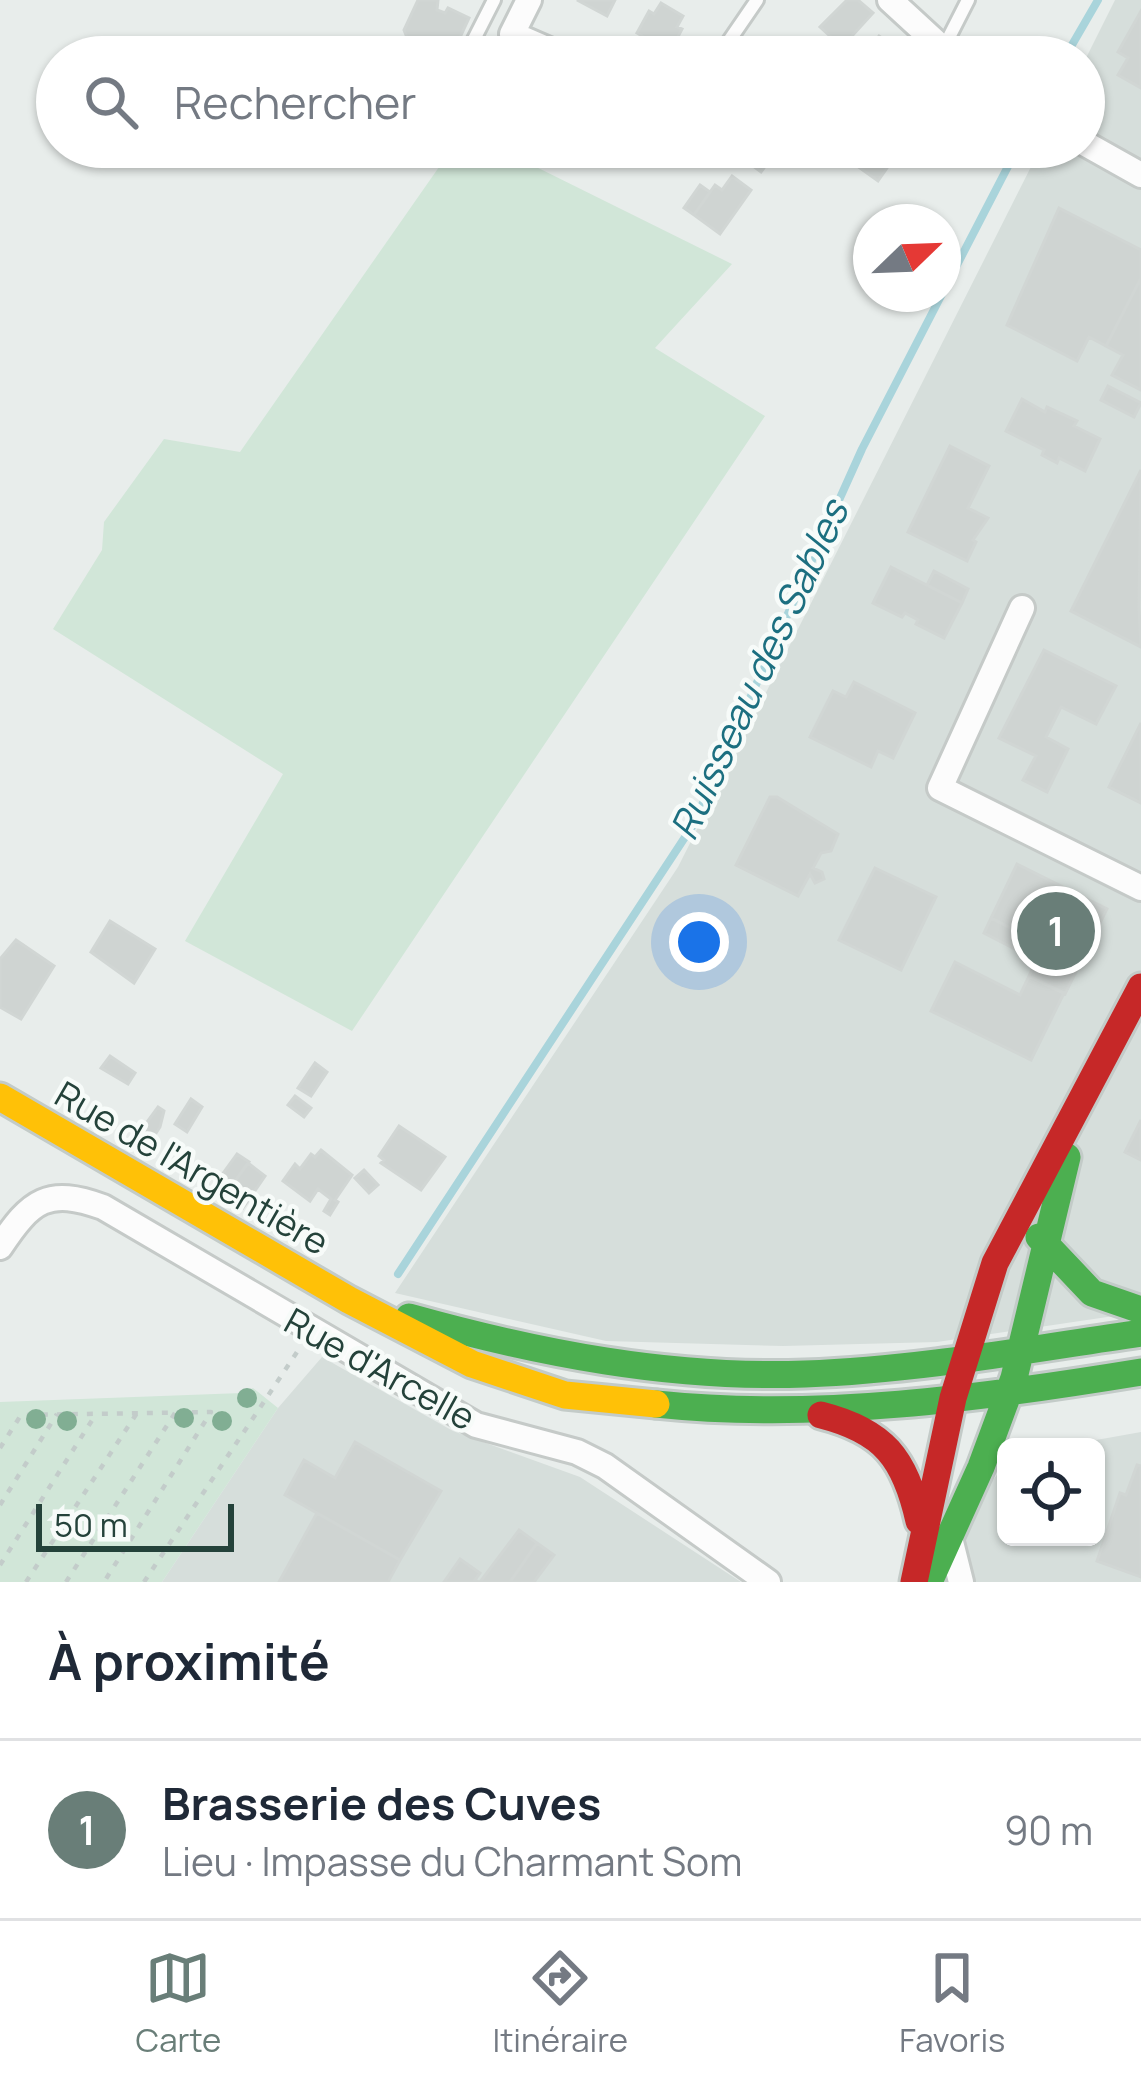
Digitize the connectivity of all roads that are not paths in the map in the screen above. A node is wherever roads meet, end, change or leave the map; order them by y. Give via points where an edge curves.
1 (494, 0) edge
2 (529, 0) edge
3 (757, 0) edge
4 (890, 0) edge
5 (968, 0) edge
6 (476, 36) edge
7 (517, 36) edge
8 (732, 36) edge
9 (929, 36) edge
10 (954, 36) edge
11 (1105, 155) edge
12 (1141, 175) edge
13 (1022, 608) dead end
14 (1141, 888) edge
15 (1141, 987) edge
16 (0, 1097) edge
17 (1076, 1116) junction
18 (1022, 1218) junction
19 (0, 1246) edge
20 (1047, 1246) junction
21 (349, 1300) junction
22 (1141, 1310) edge
23 (1141, 1333) edge
24 (1023, 1349) junction
25 (968, 1356) junction
26 (1141, 1372) edge
27 (1010, 1393) junction
28 (952, 1398) junction
29 (790, 1409) junction
30 (936, 1539) junction
31 (769, 1582) edge
32 (914, 1582) edge
33 (929, 1582) edge
34 (961, 1582) edge

1 - 6 lane
2 - 7 street
3 - 8 lane
4 - 9 street
5 - 10 lane
11 - 12 street
13 - 14 street via 940,788
15 - 17 main road
16 - 21 main road, Rue de l'Argentière
17 - 18 main road
17 - 20 main road
18 - 20 main road
18 - 25 main road via 995,1263
19 - 31 street, Rue d'Arcelle via 22,1213 47,1198 103,1207 476,1426 605,1466
20 - 22 main road via 1104,1304
20 - 24 main road
21 - 25 main road, Rue de l'Argentière via 636,1368 860,1371
21 - 29 main road, Rue de l'Argentière via 472,1364 565,1395 720,1411
23 - 24 main road, Rue de l'Argentière
24 - 25 main road, Rue de l'Argentière
24 - 27 main road
25 - 28 main road
26 - 27 main road, Rue de l'Argentière
27 - 28 main road, Rue de l'Argentière
27 - 30 main road
28 - 29 main road, Rue de l'Argentière
28 - 30 main road
29 - 30 main road via 849,1420 882,1442 913,1484
30 - 32 main road
30 - 33 main road
30 - 34 street

